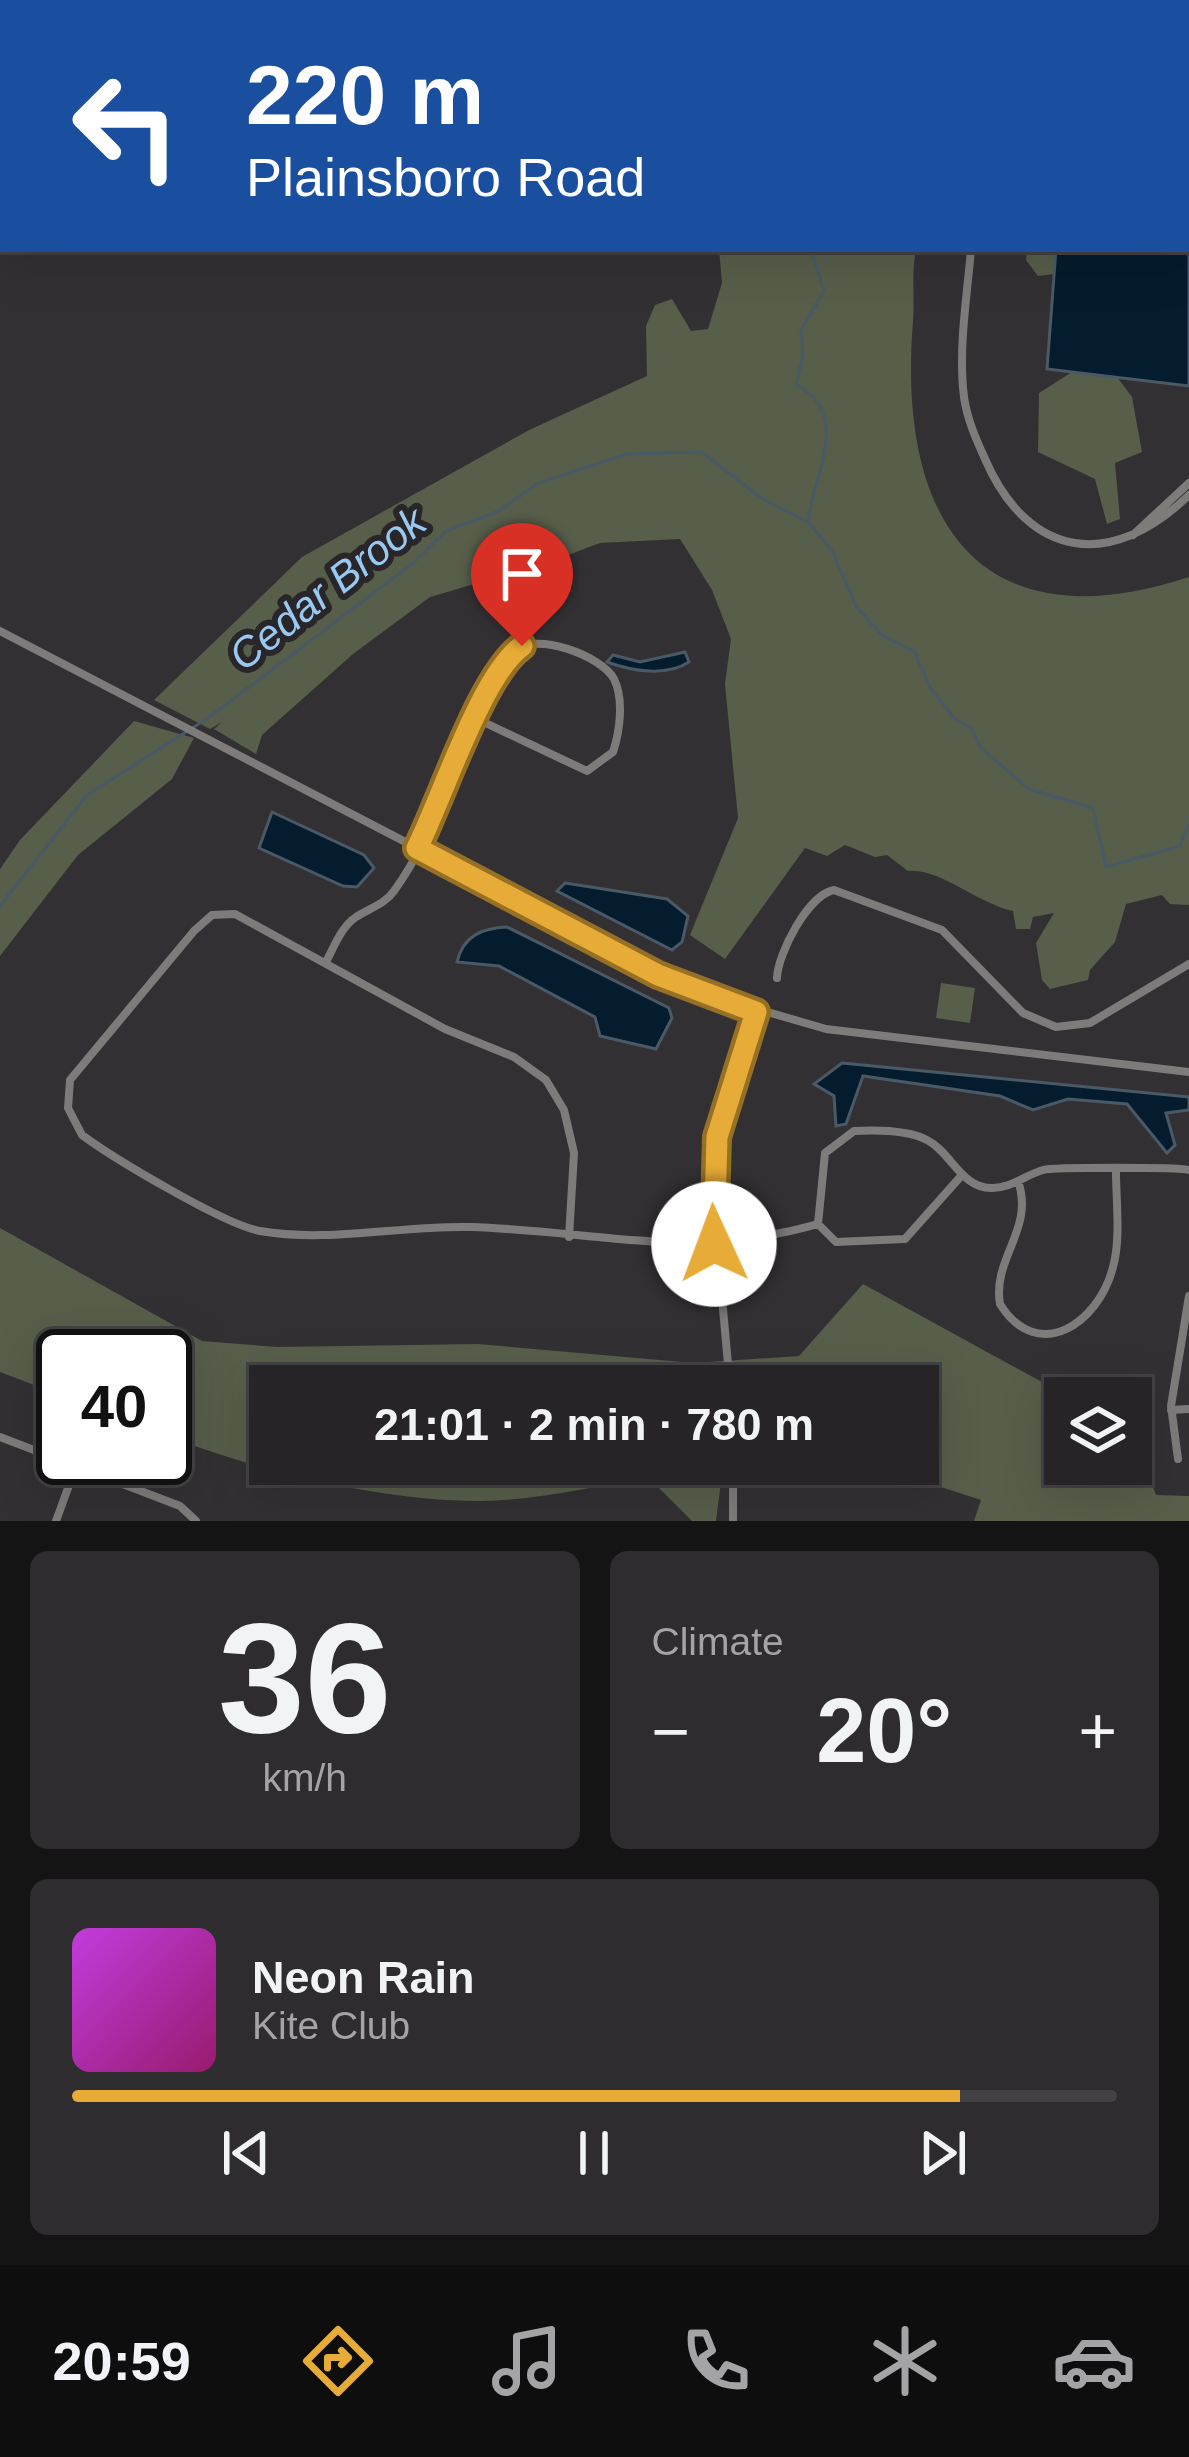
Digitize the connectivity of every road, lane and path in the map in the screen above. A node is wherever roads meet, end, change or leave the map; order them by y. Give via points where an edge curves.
1 (970, 252) edge
2 (1188, 489) edge
3 (0, 631) edge
4 (475, 718) junction
5 (417, 848) junction
6 (326, 962) junction
7 (1189, 964) edge
8 (777, 979) dead end
9 (756, 1012) junction
10 (1189, 1072) edge
11 (1189, 1170) edge
12 (1116, 1172) junction
13 (962, 1174) junction
14 (1017, 1181) junction
15 (818, 1224) junction
16 (569, 1237) junction
17 (714, 1244) junction
18 (1189, 1296) edge
19 (728, 1365) edge
20 (1189, 1409) edge
21 (1171, 1410) junction
22 (0, 1438) edge
23 (36, 1451) edge
24 (1178, 1459) dead end
25 (69, 1485) edge
26 (125, 1485) edge
27 (733, 1485) edge
28 (56, 1521) edge
29 (196, 1521) edge
30 (733, 1521) edge

1 - 2 street via 964,401 998,488 1026,522 1063,541 1131,538
3 - 5 street
4 - 4 street via 514,651 531,644 594,661 616,685 616,743 607,761 587,771
4 - 5 street
5 - 6 street via 394,892 346,926
5 - 9 street via 658,975
6 - 16 street via 546,1080 564,1110 574,1153
6 - 16 street via 236,914 212,915 75,1070 67,1100 75,1126 257,1231 472,1227
7 - 8 street via 1090,1023 1056,1027 1023,1013 953,937 840,890 822,893 782,955
9 - 10 street via 857,1034
9 - 17 street via 717,1137
11 - 12 street
12 - 14 street via 1053,1168
12 - 14 street via 1112,1271 1079,1328 1048,1336 1020,1328 1000,1304 999,1275 1025,1212
13 - 14 street via 992,1189
13 - 15 street via 904,1239 836,1242
13 - 15 street via 920,1137 854,1131 825,1153
15 - 17 street
16 - 17 street
17 - 19 street
18 - 21 street
20 - 21 street
21 - 24 street
22 - 23 street
25 - 28 street
26 - 29 street via 180,1506
27 - 30 street

